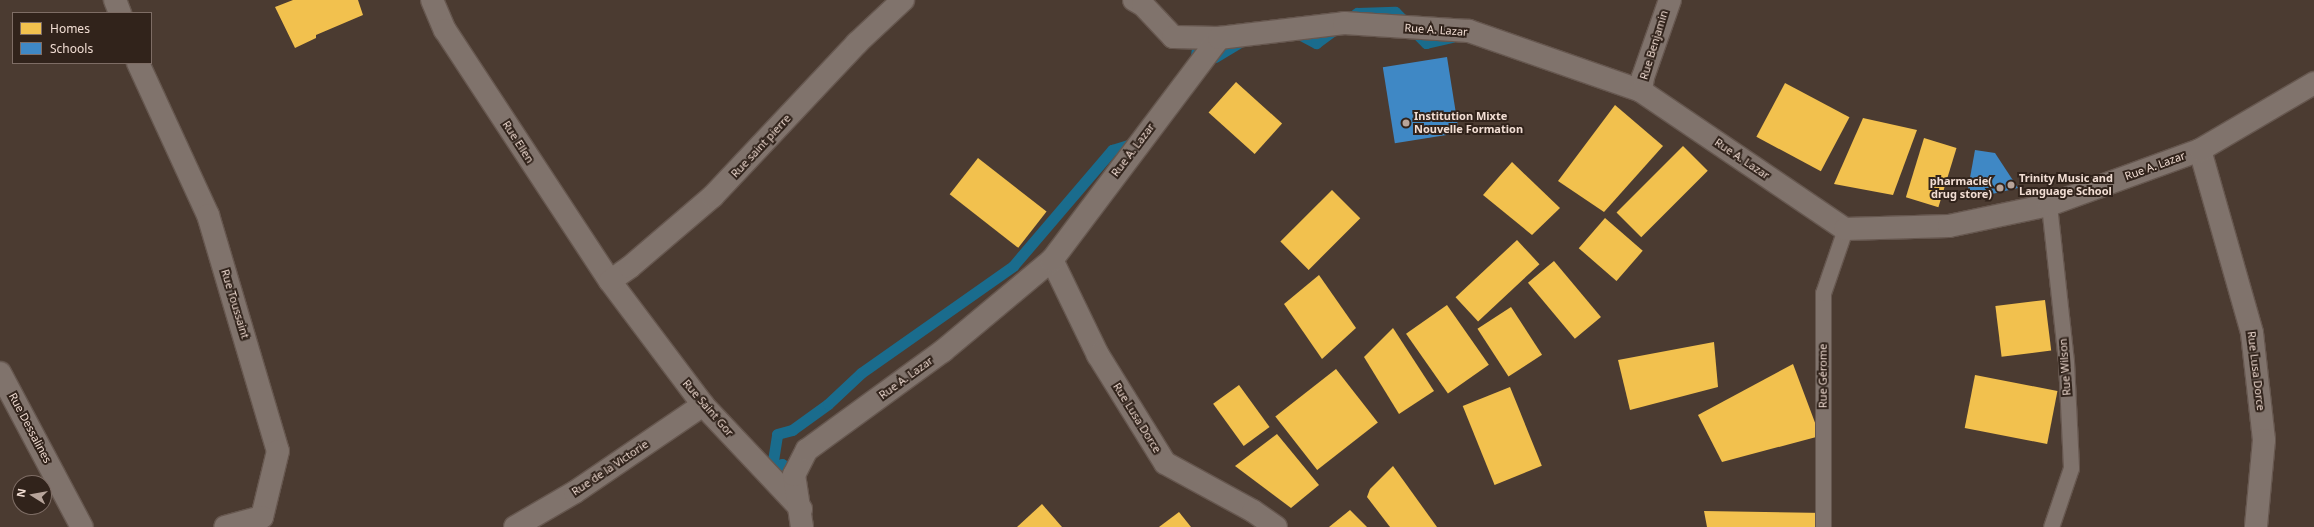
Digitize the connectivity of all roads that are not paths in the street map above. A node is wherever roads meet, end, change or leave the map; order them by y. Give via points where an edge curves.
1 (115, 0) edge
2 (432, 0) edge
3 (903, 0) edge
4 (1134, 0) edge
5 (1670, 0) edge
6 (120, 12) edge
7 (1219, 38) junction
8 (138, 64) edge
9 (2314, 83) edge
10 (1641, 91) junction
11 (2200, 150) junction
12 (2049, 205) junction
13 (1845, 229) junction
14 (1052, 260) junction
15 (610, 281) junction
16 (0, 372) edge
17 (703, 405) junction
18 (801, 517) edge
19 (82, 527) edge
20 (225, 527) edge
21 (515, 527) edge
22 (817, 527) edge
23 (1276, 527) edge
24 (1822, 527) edge
25 (2051, 527) edge
26 (2256, 527) edge

1 - 6 street
2 - 15 street, Rue Ellen via 445,30
3 - 15 street, Rue saint pierre via 857,43 713,196
4 - 7 street via 1173,37
5 - 10 street, Rue Benjamin via 1643,77
7 - 10 street, Rue A. Lazar via 1344,23 1470,31
7 - 14 street, Rue A. Lazar
8 - 20 street, Rue Toussaint via 208,216 278,451 262,517
9 - 11 street, Rue A. Lazar
10 - 13 street, Rue A. Lazar
11 - 12 street, Rue A. Lazar
11 - 26 street, Rue Lusa Dorce via 2252,333 2264,440
12 - 13 street, Rue A. Lazar via 1949,226
12 - 25 lane, Rue Wilson via 2066,361 2072,468
13 - 24 lane, Rue Gérome via 1823,293
14 - 18 street, Rue A. Lazar via 943,351 807,450 794,474
14 - 23 street, Rue Lusa Dorce via 1098,355 1165,463 1253,511
15 - 17 street, Rue Saint Gor
16 - 19 street, Rue Dessalines
17 - 18 street, Rue Saint Gor
17 - 21 street, Rue de la Victorie via 575,492
18 - 22 street, Rue Saint Gor

